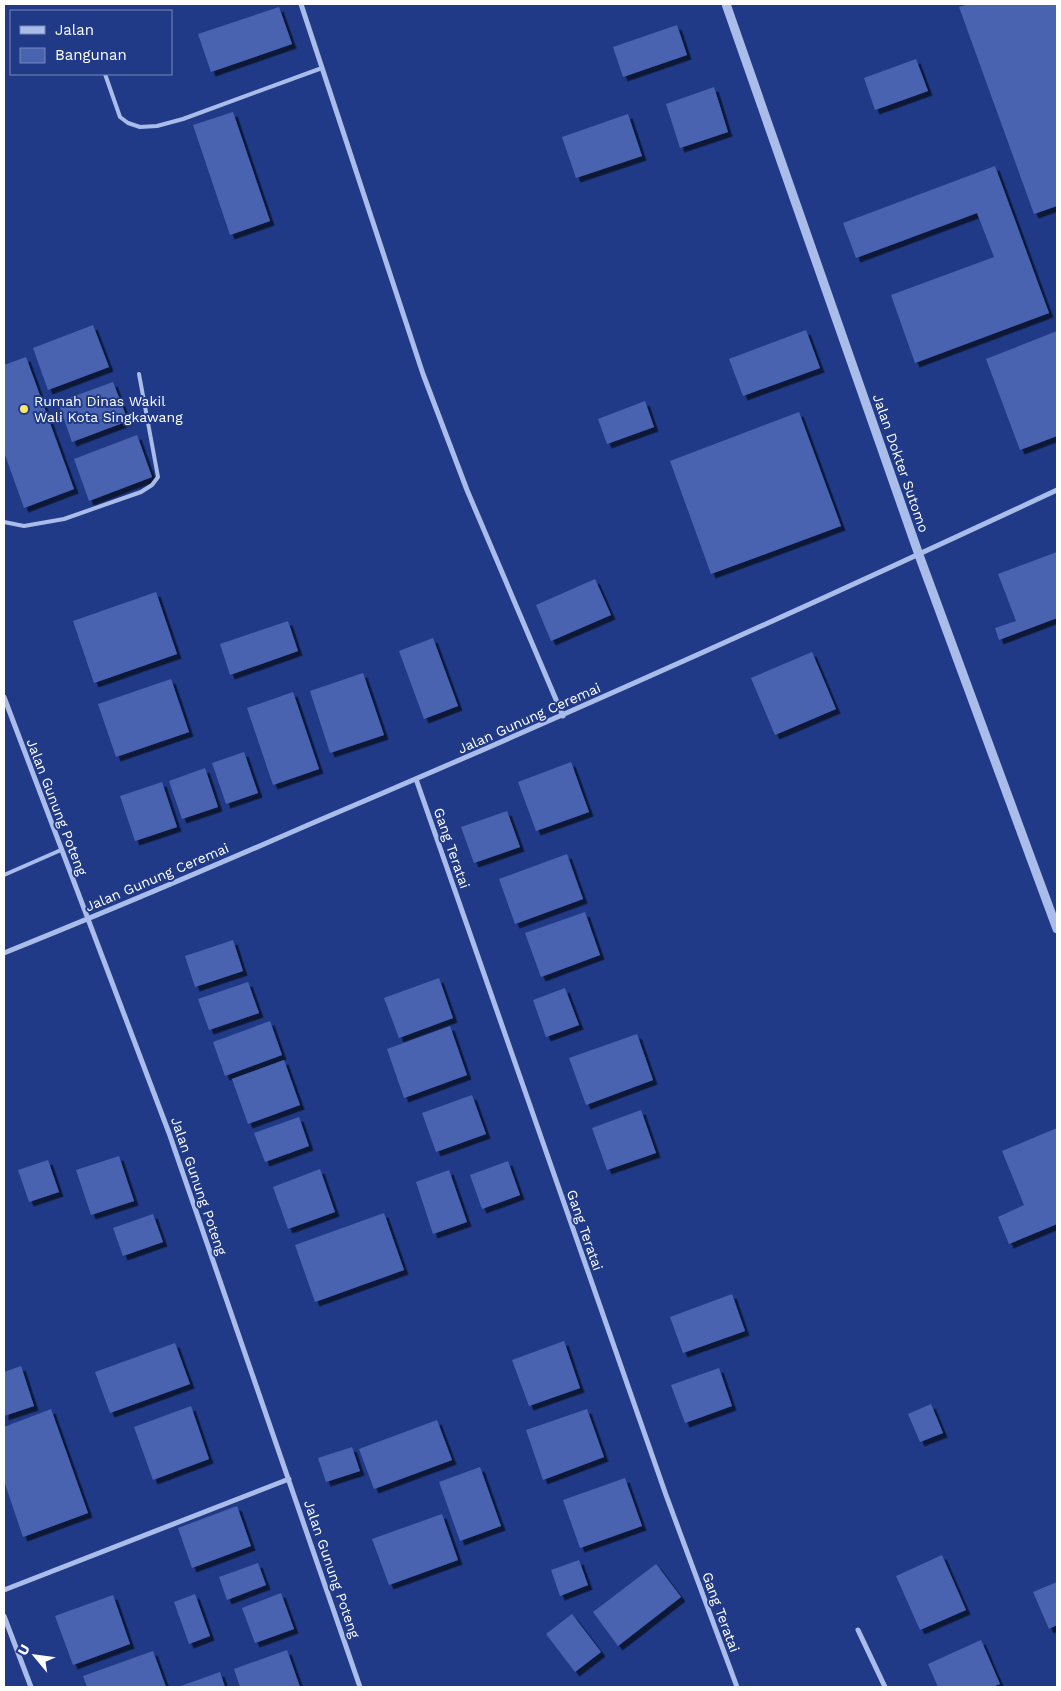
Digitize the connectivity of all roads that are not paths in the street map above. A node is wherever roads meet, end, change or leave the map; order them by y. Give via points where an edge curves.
1 (301, 4) edge
2 (726, 4) edge
3 (322, 68) junction
4 (105, 75) edge
5 (139, 374) dead end
6 (1057, 490) edge
7 (4, 522) edge
8 (919, 555) junction
9 (4, 698) edge
10 (563, 716) junction
11 (416, 779) junction
12 (61, 850) junction
13 (4, 874) edge
14 (87, 919) junction
15 (1057, 929) edge
16 (4, 953) edge
17 (289, 1479) junction
18 (4, 1590) edge
19 (4, 1616) edge
20 (858, 1630) dead end
21 (31, 1687) edge
22 (360, 1687) edge
23 (737, 1687) edge
24 (885, 1687) edge

1 - 3 street
2 - 8 street, Jalan Dokter Sutomo
3 - 4 lane via 183,119 140,127 120,117
3 - 10 street via 423,374 467,490
5 - 7 lane via 158,477 152,485 141,492 64,519 24,526
6 - 8 street, Jalan Gunung Ceremai
8 - 10 street, Jalan Gunung Ceremai
8 - 15 street, Jalan Dokter Sutomo
9 - 12 street, Jalan Gunung Poteng
10 - 11 street, Jalan Gunung Ceremai
11 - 14 street, Jalan Gunung Ceremai
11 - 23 street, Gang Teratai via 649,1449
12 - 13 lane
12 - 14 street, Jalan Gunung Poteng
14 - 16 street, Jalan Gunung Ceremai
14 - 17 street, Jalan Gunung Poteng via 169,1132
17 - 18 street
17 - 22 street, Jalan Gunung Poteng
19 - 21 street
20 - 24 street

